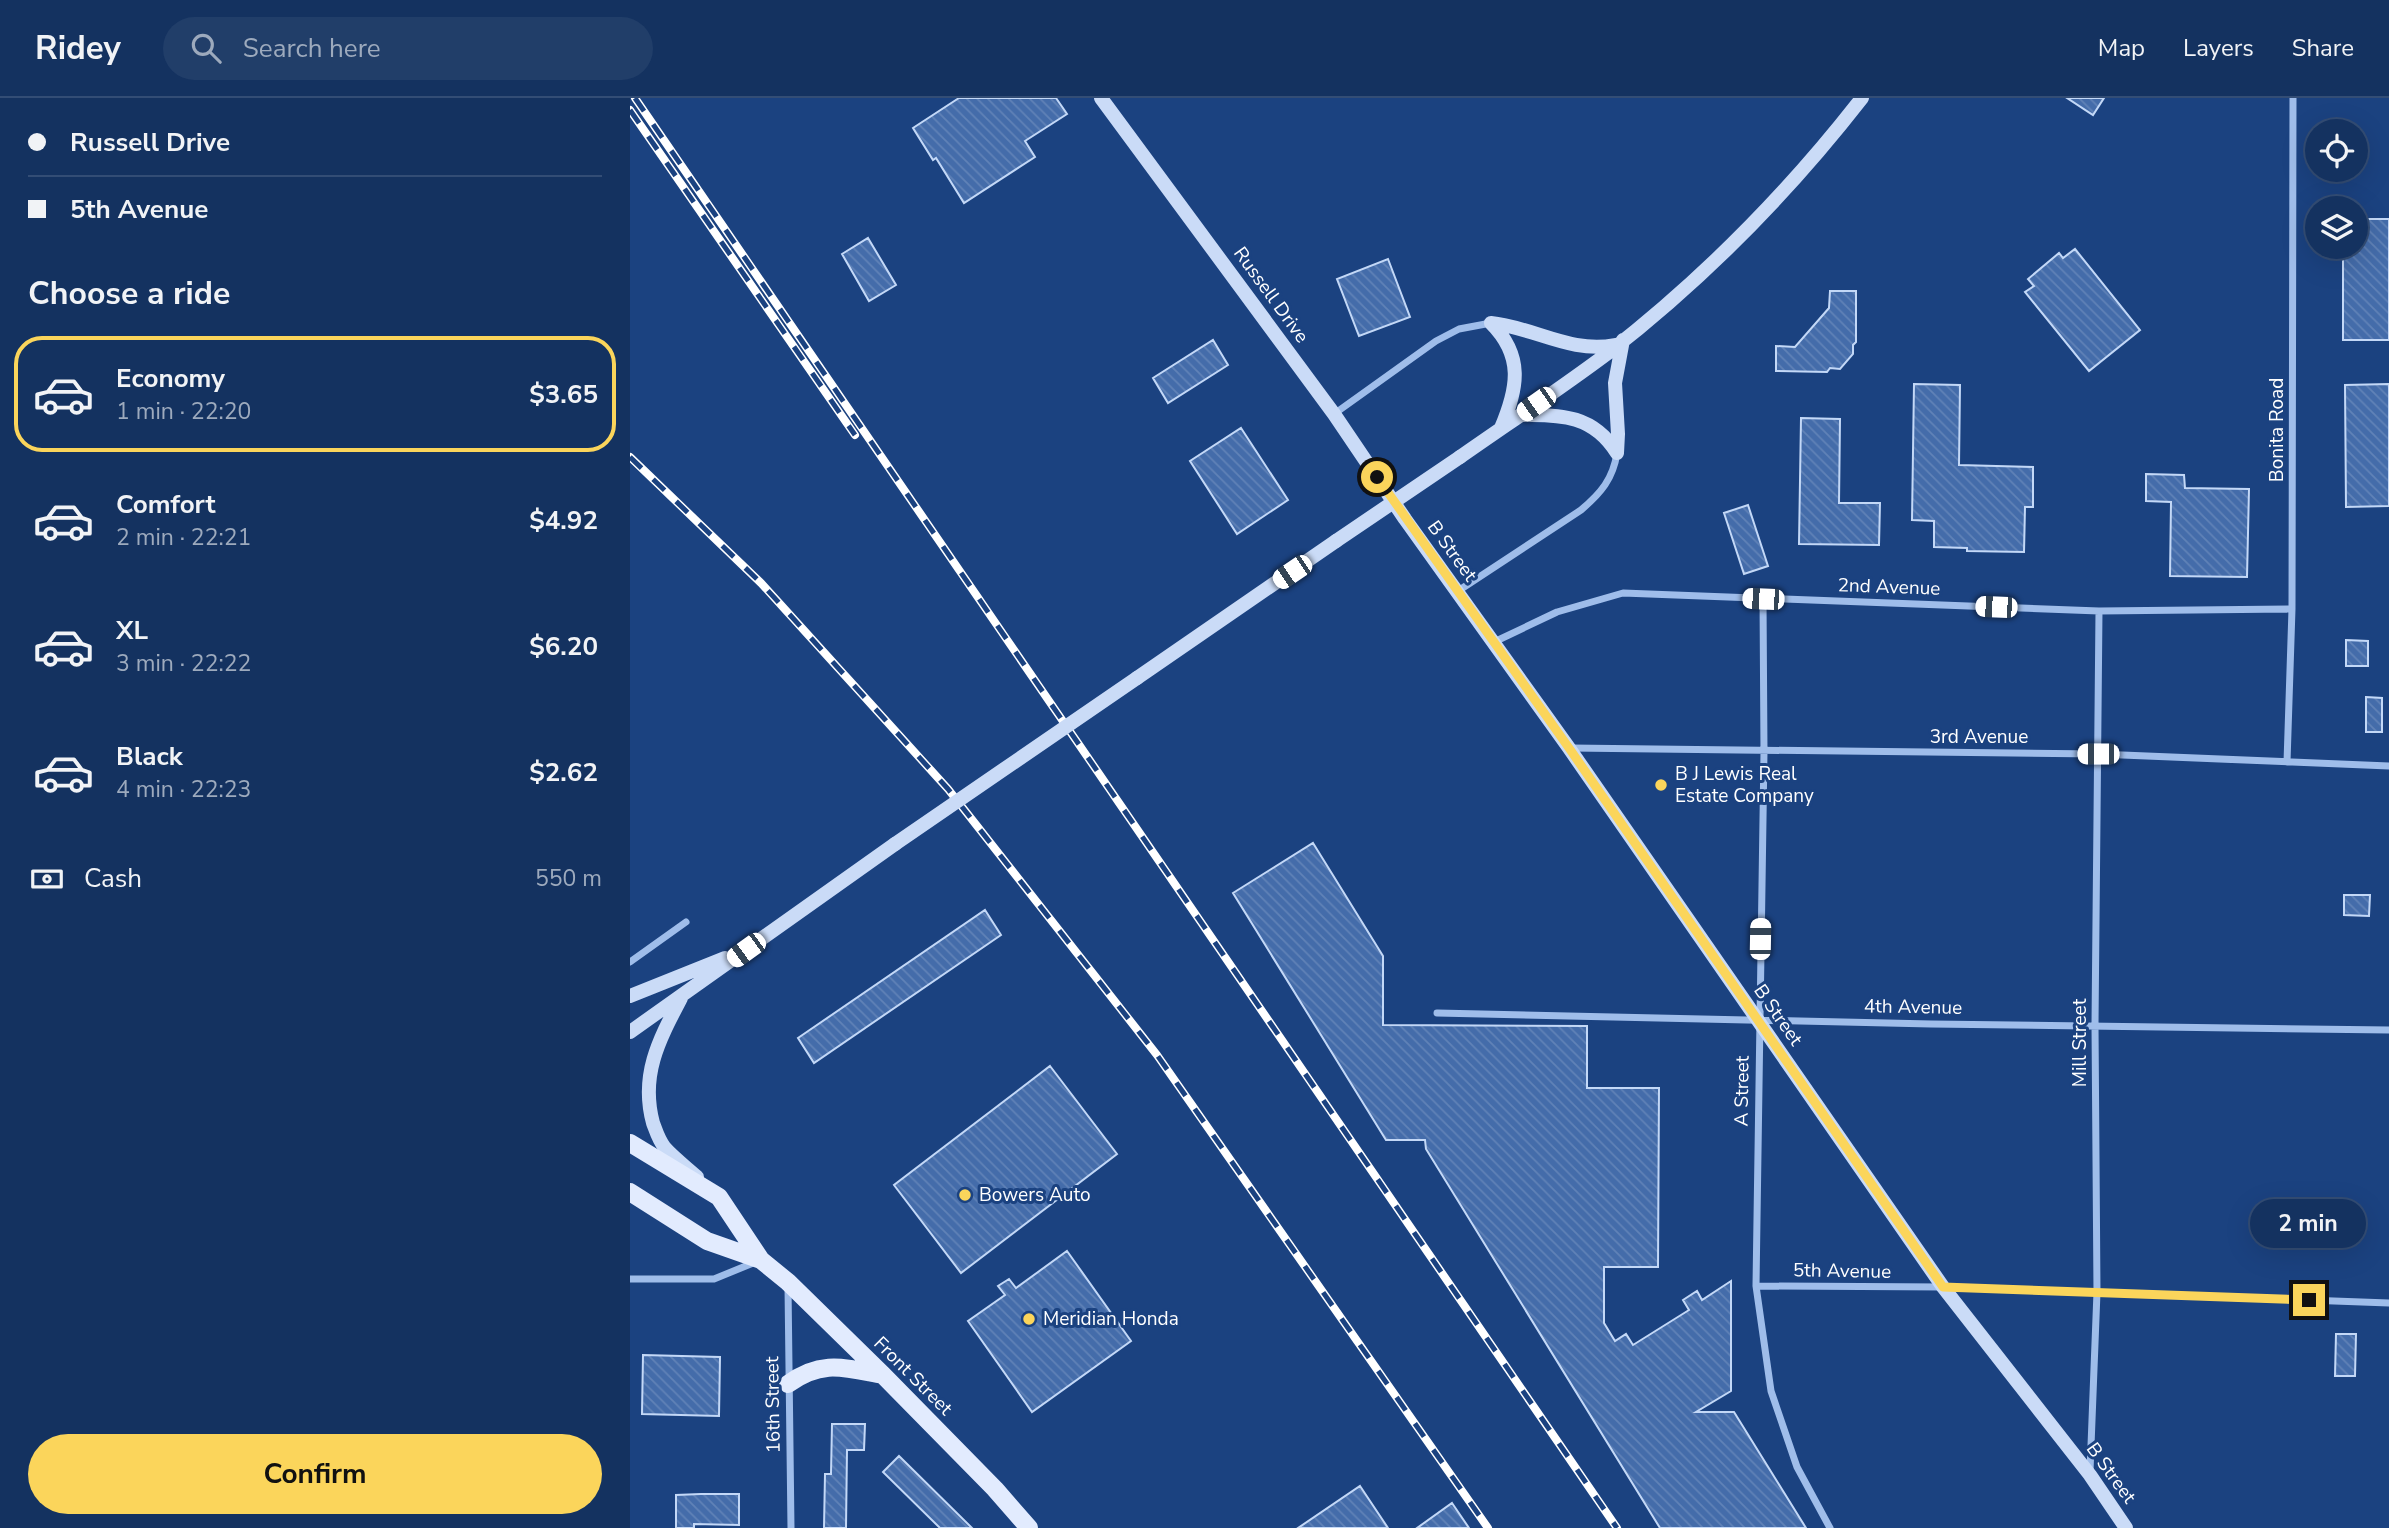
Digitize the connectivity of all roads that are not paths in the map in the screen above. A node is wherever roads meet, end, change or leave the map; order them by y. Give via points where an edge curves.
1 (1101, 98) edge
2 (1862, 98) edge
3 (2293, 98) edge
4 (1491, 323) junction
5 (1621, 342) junction
6 (1334, 414) junction
7 (1521, 415) junction
8 (1500, 429) junction
9 (1617, 453) junction
10 (1405, 519) joint
11 (1458, 592) junction
12 (1763, 599) junction
13 (2292, 610) junction
14 (2099, 611) junction
15 (1494, 642) junction
16 (1569, 748) junction
17 (1764, 752) junction
18 (2098, 754) junction
19 (2287, 762) junction
20 (2389, 766) edge
21 (686, 922) dead end
22 (746, 950) junction
23 (630, 962) edge
24 (630, 996) edge
25 (681, 997) junction
26 (1437, 1013) dead end
27 (1759, 1020) junction
28 (2095, 1025) junction
29 (2389, 1030) edge
30 (630, 1031) edge
31 (630, 1143) edge
32 (630, 1192) edge
33 (719, 1197) junction
34 (761, 1260) junction
35 (630, 1279) edge
36 (788, 1282) junction
37 (1756, 1286) junction
38 (1943, 1287) junction
39 (2097, 1292) junction
40 (2389, 1303) edge
41 (883, 1375) junction
42 (788, 1384) junction
43 (2090, 1475) junction
44 (791, 1528) edge
45 (1029, 1528) edge
46 (1830, 1528) edge
47 (2126, 1528) edge

1 - 6 main road, Russell Drive
2 - 5 main road via 1768,209
3 - 13 street, Bonita Road
4 - 5 main road via 1590,347
4 - 6 street via 1459,329 1436,341
4 - 8 main road via 1503,335 1514,361 1513,394
5 - 7 main road
5 - 9 main road via 1615,383
6 - 10 main road, Russell Drive
7 - 8 main road
7 - 9 main road via 1557,415 1584,422 1604,435
8 - 22 main road, bridge
9 - 11 street via 1608,483 1596,498
10 - 11 main road, B Street
11 - 15 main road, B Street
12 - 14 street, 2nd Avenue
12 - 15 street, 2nd Avenue via 1623,593 1557,612
12 - 17 street, A Street
13 - 14 street, 2nd Avenue
13 - 19 street, Bonita Road
14 - 18 street, Mill Street
15 - 16 main road, B Street
16 - 17 street, 3rd Avenue
16 - 27 main road, B Street
17 - 18 street, 3rd Avenue
17 - 27 street, A Street
18 - 19 street, 3rd Avenue
18 - 28 street, Mill Street
19 - 20 street, 3rd Avenue
21 - 23 street
22 - 24 main road
22 - 25 main road
25 - 30 main road
25 - 33 main road via 653,1061 650,1112 663,1146
26 - 27 street, 4th Avenue
27 - 28 street, 4th Avenue
27 - 37 street, A Street
27 - 38 main road, B Street
28 - 29 street, 4th Avenue
28 - 39 street, Mill Street
31 - 33 main road, Front Street
32 - 34 main road, Front Street via 707,1241
33 - 34 main road, Front Street
34 - 35 street via 714,1279
34 - 36 main road, Front Street
36 - 41 main road, Front Street
36 - 42 street, 16th Street
37 - 38 street, 5th Avenue
37 - 46 street, A Street via 1771,1391 1797,1467
38 - 39 street, 5th Avenue
38 - 43 main road, B Street
39 - 40 street, 5th Avenue
39 - 43 street, Mill Street
41 - 42 main road via 828,1366
41 - 45 main road, Front Street
42 - 44 street, 16th Street
43 - 47 main road, B Street

